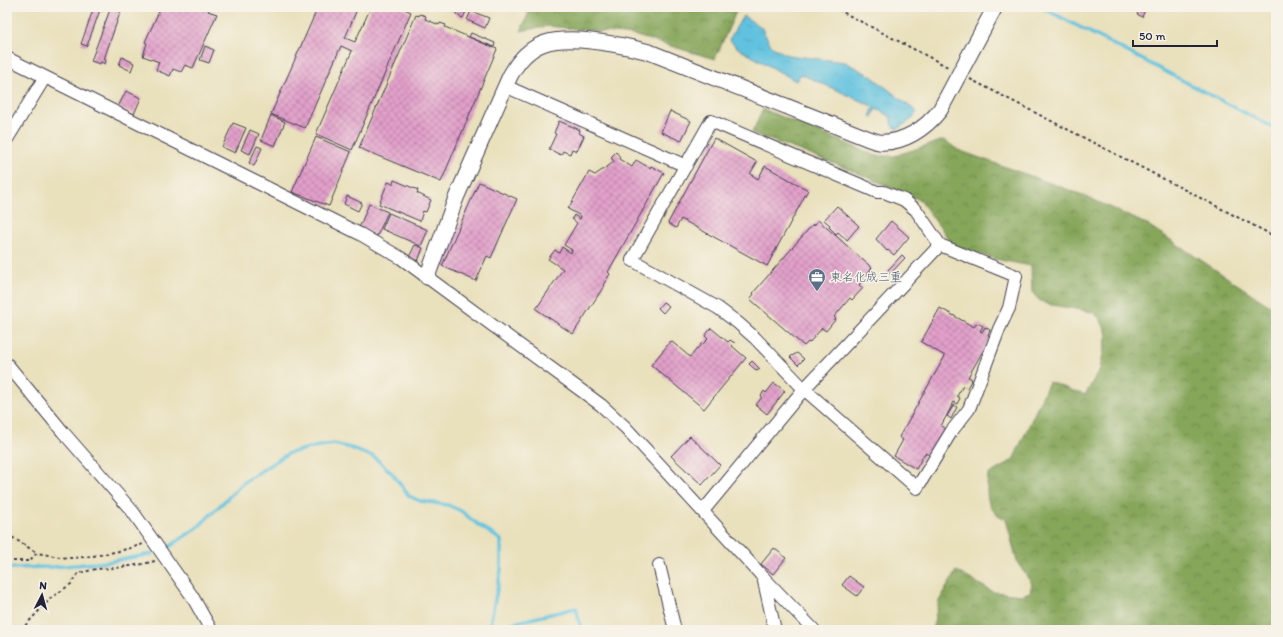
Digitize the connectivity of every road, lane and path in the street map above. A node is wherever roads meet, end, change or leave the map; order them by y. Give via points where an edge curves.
1 (833, 7) edge
2 (995, 7) edge
3 (7, 58) edge
4 (959, 73) junction
5 (45, 76) junction
6 (505, 86) junction
7 (7, 139) edge
8 (686, 166) junction
9 (1276, 237) edge
10 (940, 245) junction
11 (427, 277) junction
12 (7, 364) edge
13 (804, 389) junction
14 (703, 511) junction
15 (7, 534) edge
16 (153, 540) junction
17 (37, 553) junction
18 (165, 556) junction
19 (7, 561) edge
20 (659, 565) dead end
21 (763, 577) junction
22 (20, 630) edge
23 (211, 630) edge
24 (675, 630) edge
25 (775, 630) edge
26 (814, 630) edge

1 - 4 path
2 - 4 street
3 - 5 street
4 - 6 street via 940,110 925,127 905,137 879,142 670,59 614,44 558,39 540,45 519,61
4 - 9 path
5 - 7 street
5 - 11 street via 360,234
6 - 8 street
6 - 11 street via 456,198
8 - 10 street via 711,121 877,192 904,200 921,215
8 - 13 street via 632,260 718,308 755,338
10 - 13 street
10 - 13 street via 1016,276 1009,308 969,409 951,432 917,488
11 - 14 street via 601,405 625,427
12 - 16 street via 133,512
13 - 14 street
14 - 21 street
15 - 17 path
16 - 17 path via 119,551 81,557 68,558
16 - 18 street
17 - 19 path via 29,561
18 - 22 path via 143,564 78,572 71,584 51,598
18 - 23 street
20 - 24 street
21 - 25 street
21 - 26 street

